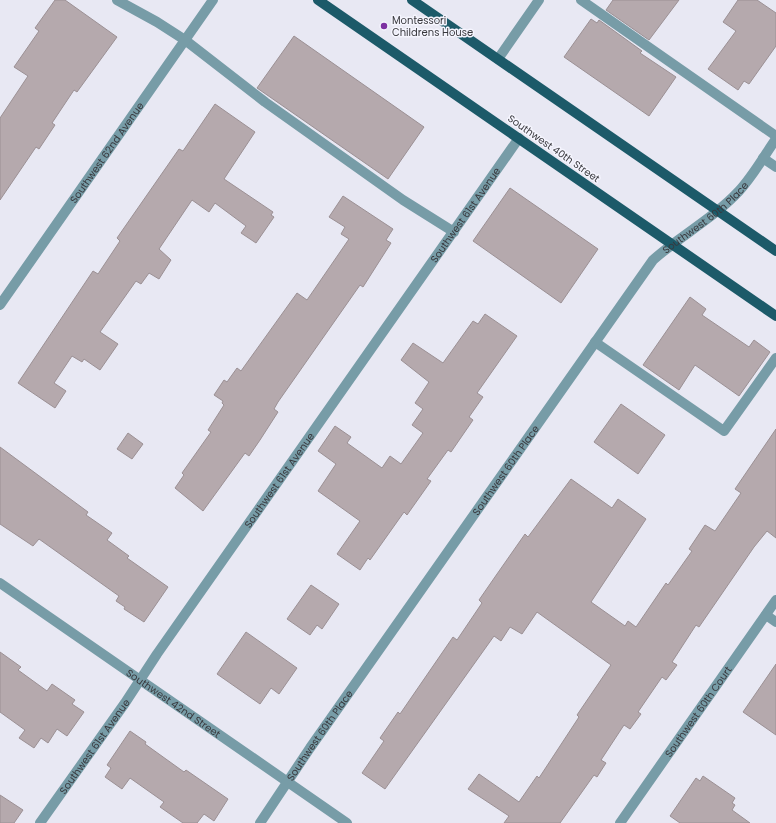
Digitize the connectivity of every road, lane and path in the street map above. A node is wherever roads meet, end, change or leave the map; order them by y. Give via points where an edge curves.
1 (117, 0) edge
2 (213, 0) edge
3 (318, 0) edge
4 (412, 0) edge
5 (539, 0) edge
6 (582, 0) edge
7 (185, 40) junction
8 (498, 59) junction
9 (519, 138) junction
10 (776, 138) edge
11 (763, 158) junction
12 (776, 167) edge
13 (718, 211) junction
14 (454, 232) junction
15 (671, 244) junction
16 (776, 251) edge
17 (0, 305) edge
18 (776, 316) edge
19 (595, 342) junction
20 (776, 358) edge
21 (0, 583) edge
22 (776, 600) edge
23 (766, 615) junction
24 (776, 622) edge
25 (140, 680) junction
26 (287, 782) junction
27 (40, 823) edge
28 (260, 823) edge
29 (347, 823) edge
30 (620, 823) edge

1 - 7 street
2 - 7 street, Southwest 62nd Avenue
3 - 9 main road, Southwest 40th Street
4 - 8 main road
5 - 8 street
6 - 10 street
7 - 14 street via 265,102 403,200
7 - 17 street, Southwest 62nd Avenue
8 - 13 main road
9 - 14 street, Southwest 61st Avenue
9 - 15 main road, Southwest 40th Street
10 - 11 street, Southwest 60th Place
11 - 12 street
11 - 13 street, Southwest 60th Place via 739,191
13 - 15 street, Southwest 60th Place
13 - 16 main road
14 - 25 street, Southwest 61st Avenue
15 - 18 main road, Southwest 40th Street
15 - 19 street, Southwest 60th Place via 653,260
19 - 20 street via 724,431
19 - 26 street, Southwest 60th Place
21 - 25 street, Southwest 42nd Street
22 - 23 street, Southwest 60th Court
23 - 24 street
23 - 30 street, Southwest 60th Court
25 - 26 street, Southwest 42nd Street
25 - 27 street, Southwest 61st Avenue
26 - 28 street, Southwest 60th Place
26 - 29 street, Southwest 42nd Street

